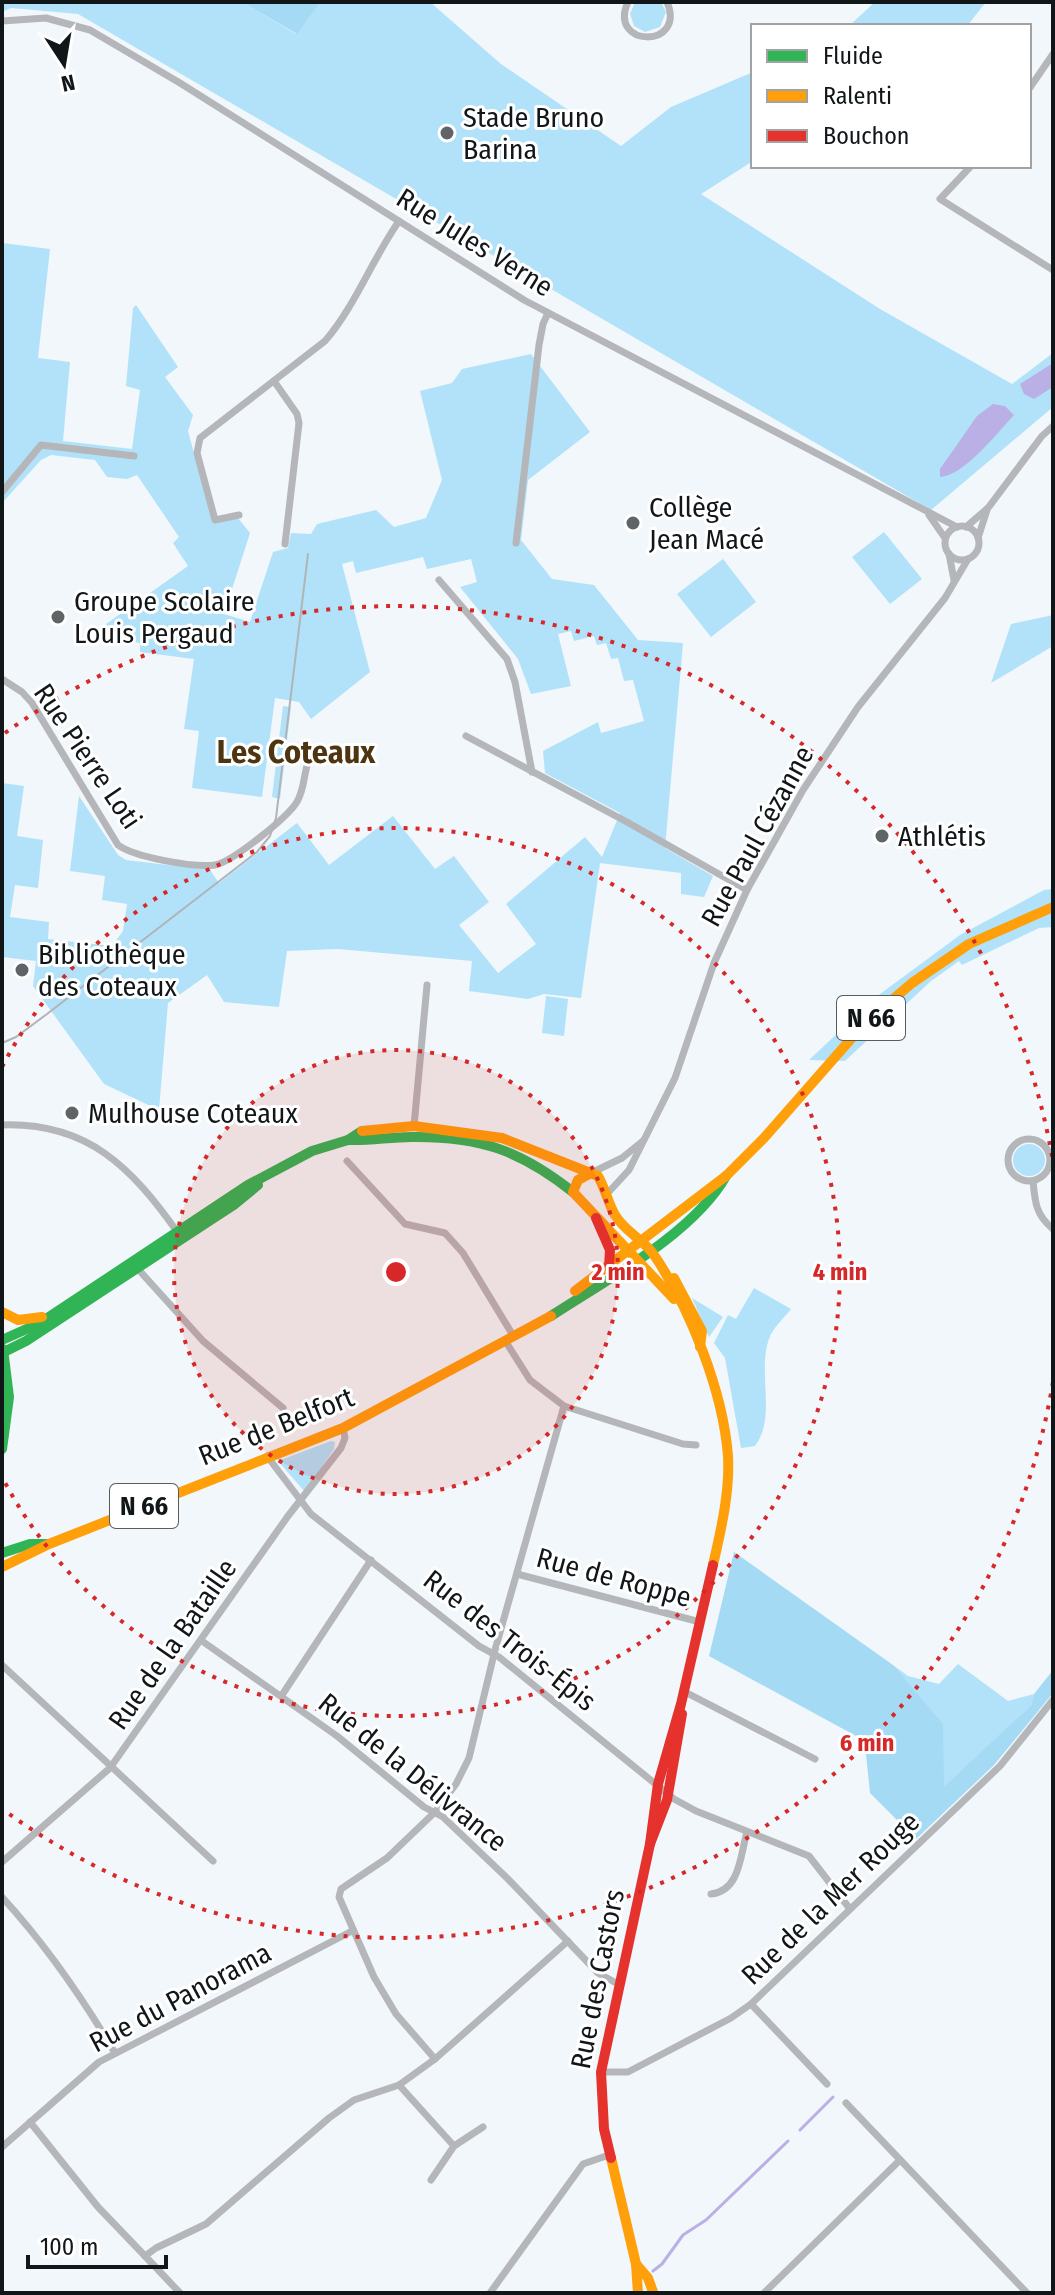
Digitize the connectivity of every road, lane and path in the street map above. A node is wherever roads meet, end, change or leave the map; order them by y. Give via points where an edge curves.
1 (628, 2) edge
2 (669, 2) edge
3 (2, 21) edge
4 (1053, 54) edge
5 (1031, 86) edge
6 (969, 168) edge
7 (399, 221) junction
8 (1053, 270) edge
9 (548, 313) junction
10 (274, 381) junction
11 (1053, 426) edge
12 (134, 456) dead end
13 (2, 492) edge
14 (988, 508) junction
15 (928, 514) junction
16 (239, 515) dead end
17 (962, 527) junction
18 (945, 538) junction
19 (978, 538) junction
20 (516, 543) dead end
21 (285, 544) dead end
22 (949, 554) junction
23 (968, 559) junction
24 (439, 580) dead end
25 (954, 580) junction
26 (2, 679) edge
27 (466, 736) dead end
28 (316, 748) dead end
29 (532, 772) junction
30 (747, 890) junction
31 (1053, 907) edge
32 (427, 985) dead end
33 (2, 1125) edge
34 (414, 1131) junction
35 (644, 1139) junction
36 (347, 1161) dead end
37 (591, 1173) junction
38 (726, 1176) junction
39 (1033, 1181) junction
40 (573, 1192) junction
41 (606, 1195) junction
42 (582, 1200) junction
43 (596, 1216) junction
44 (1053, 1229) edge
45 (179, 1235) junction
46 (640, 1242) junction
47 (661, 1243) junction
48 (651, 1251) junction
49 (632, 1255) junction
50 (609, 1267) junction
51 (137, 1268) junction
52 (679, 1303) junction
53 (2, 1312) edge
54 (52, 1313) junction
55 (510, 1340) junction
56 (3, 1346) edge
57 (700, 1349) junction
58 (4, 1367) edge
59 (6, 1390) edge
60 (564, 1406) junction
61 (283, 1408) dead end
62 (343, 1428) junction
63 (696, 1445) dead end
64 (2, 1449) edge
65 (267, 1456) junction
66 (303, 1500) junction
67 (49, 1544) junction
68 (2, 1553) edge
69 (371, 1560) junction
70 (2, 1567) edge
71 (517, 1574) junction
72 (700, 1622) junction
73 (202, 1641) junction
74 (494, 1655) junction
75 (2, 1665) edge
76 (685, 1692) junction
77 (282, 1695) junction
78 (1053, 1700) edge
79 (815, 1759) dead end
80 (110, 1768) junction
81 (663, 1790) junction
82 (435, 1812) junction
83 (747, 1832) junction
84 (213, 1861) dead end
85 (2, 1862) edge
86 (711, 1894) dead end
87 (2, 1897) edge
88 (850, 1909) junction
89 (352, 1931) junction
90 (568, 1941) junction
91 (618, 1984) junction
92 (751, 2004) junction
93 (115, 2053) junction
94 (435, 2059) junction
95 (601, 2072) junction
96 (827, 2084) dead end
97 (399, 2085) junction
98 (846, 2103) dead end
99 (30, 2122) junction
100 (483, 2127) dead end
101 (454, 2146) junction
102 (2, 2147) edge
103 (609, 2155) junction
104 (900, 2160) junction
105 (431, 2180) dead end
106 (145, 2256) junction
107 (636, 2264) junction
108 (180, 2293) edge
109 (490, 2293) edge
110 (638, 2293) edge
111 (647, 2293) edge
112 (655, 2293) edge
113 (764, 2293) edge
114 (1027, 2293) edge

1 - 2 street via 624,14 629,28 647,38 668,27
3 - 7 street, Rue Jules Verne via 46,18 90,30
4 - 5 street
6 - 8 street via 940,199
7 - 9 street, Rue Jules Verne
7 - 10 street via 334,331
9 - 15 street, Rue Jules Verne
9 - 20 street via 539,345
10 - 16 street via 203,434 197,448 215,520
10 - 21 street via 299,423
11 - 14 street
12 - 13 street via 41,445
14 - 17 street
14 - 19 street
15 - 17 street, Rue Jules Verne
15 - 18 street, Rue Jules Verne
17 - 18 street
17 - 19 street
18 - 22 street
19 - 23 street via 977,550
22 - 23 street
22 - 25 street
23 - 25 street, Rue Paul Cézanne
24 - 29 street via 507,659
25 - 30 street, Rue Paul Cézanne via 858,707
26 - 28 street, Rue Pierre Loti via 32,703 118,845 137,855 216,865 236,854 292,809 300,798 306,760
27 - 29 street
29 - 30 street
30 - 35 street, Rue Paul Cézanne via 714,963 675,1078
31 - 38 street, Rue de Belfort / N 66 via 969,944 912,983 865,1023
32 - 34 street
33 - 45 street via 62,1133 99,1149 149,1192
34 - 37 street via 502,1138
34 - 40 street, Rue des Castors via 502,1150 533,1163
34 - 45 street via 312,1151
35 - 37 street, Rue Paul Cézanne via 622,1158
35 - 41 street, Rue Paul Cézanne via 629,1170
36 - 55 street via 405,1224 445,1233 463,1253
37 - 40 street via 578,1180
37 - 41 street via 598,1176
38 - 46 street, Rue de Belfort / N 66
38 - 47 street, Rue de Belfort / N 66 via 714,1197
39 - 39 street via 1044,1175 1050,1157 1039,1141 1026,1139 1013,1145 1007,1158 1015,1176
39 - 44 street via 1036,1209
40 - 42 street, Rue des Castors
41 - 42 street
41 - 46 street via 617,1218
42 - 43 street, Rue des Castors
43 - 49 street, Rue des Castors
43 - 50 street via 612,1250
45 - 51 street
45 - 54 street
46 - 48 street
46 - 49 street, Rue de Belfort / N 66
47 - 48 street, Rue de Belfort / N 66
47 - 57 street via 661,1259 702,1331
48 - 49 street, Rue de Belfort / N 66
48 - 52 street, Rue des Castors
49 - 50 street, Rue de Belfort / N 66
49 - 52 street, Rue des Castors
49 - 55 street, Rue de Belfort / N 66
50 - 55 street, Rue de Belfort / N 66
51 - 56 street via 26,1341
51 - 61 street via 203,1341
52 - 57 street, Rue des Castors
53 - 54 street via 27,1321
54 - 56 street
55 - 60 street via 530,1380
55 - 62 street, Rue de Belfort / N 66
56 - 58 street
57 - 72 street, Rue des Castors via 728,1457 720,1533
58 - 59 street
59 - 64 street via 9,1410
60 - 63 street
60 - 71 street
62 - 65 street, Rue de Belfort / N 66
62 - 66 street, Rue de la Bataille via 341,1448
65 - 66 street, Rue des Trois-Épis
65 - 67 street, Rue de Belfort / N 66
66 - 69 street, Rue des Trois-Épis via 311,1514
66 - 73 street, Rue de la Bataille
67 - 68 street, Rue de Belfort / N 66
67 - 70 street, Rue de Belfort / N 66
69 - 74 street, Rue des Trois-Épis
69 - 77 street
71 - 72 street, Rue de Roppe
71 - 74 street
72 - 76 street, Rue des Castors
73 - 77 street, Rue de la Délivrance
73 - 80 street, Rue de la Bataille
74 - 81 street, Rue des Trois-Épis
74 - 82 street via 469,1758
75 - 80 street
76 - 79 street
76 - 81 street, Rue des Castors via 671,1732
77 - 82 street, Rue de la Délivrance
78 - 88 street, Rue de la Mer Rouge via 1000,1766
80 - 84 street
80 - 85 street, Rue de la Bataille
81 - 83 street, Rue des Trois-Épis via 696,1811
81 - 91 street, Rue des Castors via 649,1831
82 - 89 street via 387,1858 341,1889
82 - 90 street, Rue de la Délivrance
83 - 86 street via 733,1883 722,1893
83 - 88 street, Rue des Trois-Épis via 809,1856
87 - 93 street via 87,2005
88 - 92 street, Rue de la Mer Rouge
89 - 93 street, Rue du Panorama
89 - 94 street via 396,2014
90 - 91 street, Rue de la Délivrance via 598,1973
90 - 94 street
91 - 95 street, Rue des Castors
92 - 95 street, Rue de la Mer Rouge via 628,2072
92 - 96 street
93 - 99 street, Rue du Panorama
94 - 97 street
95 - 103 street, Rue des Castors
97 - 101 street
97 - 106 street via 354,2100 206,2224
98 - 104 street
99 - 102 street, Rue du Panorama
99 - 106 street
100 - 101 street
101 - 105 street
103 - 107 street, Rue des Castors
103 - 109 street via 583,2164
104 - 113 street
104 - 114 street
106 - 108 street
107 - 110 street, Rue des Castors
107 - 112 street, Rue des Castors
111 - 112 street

